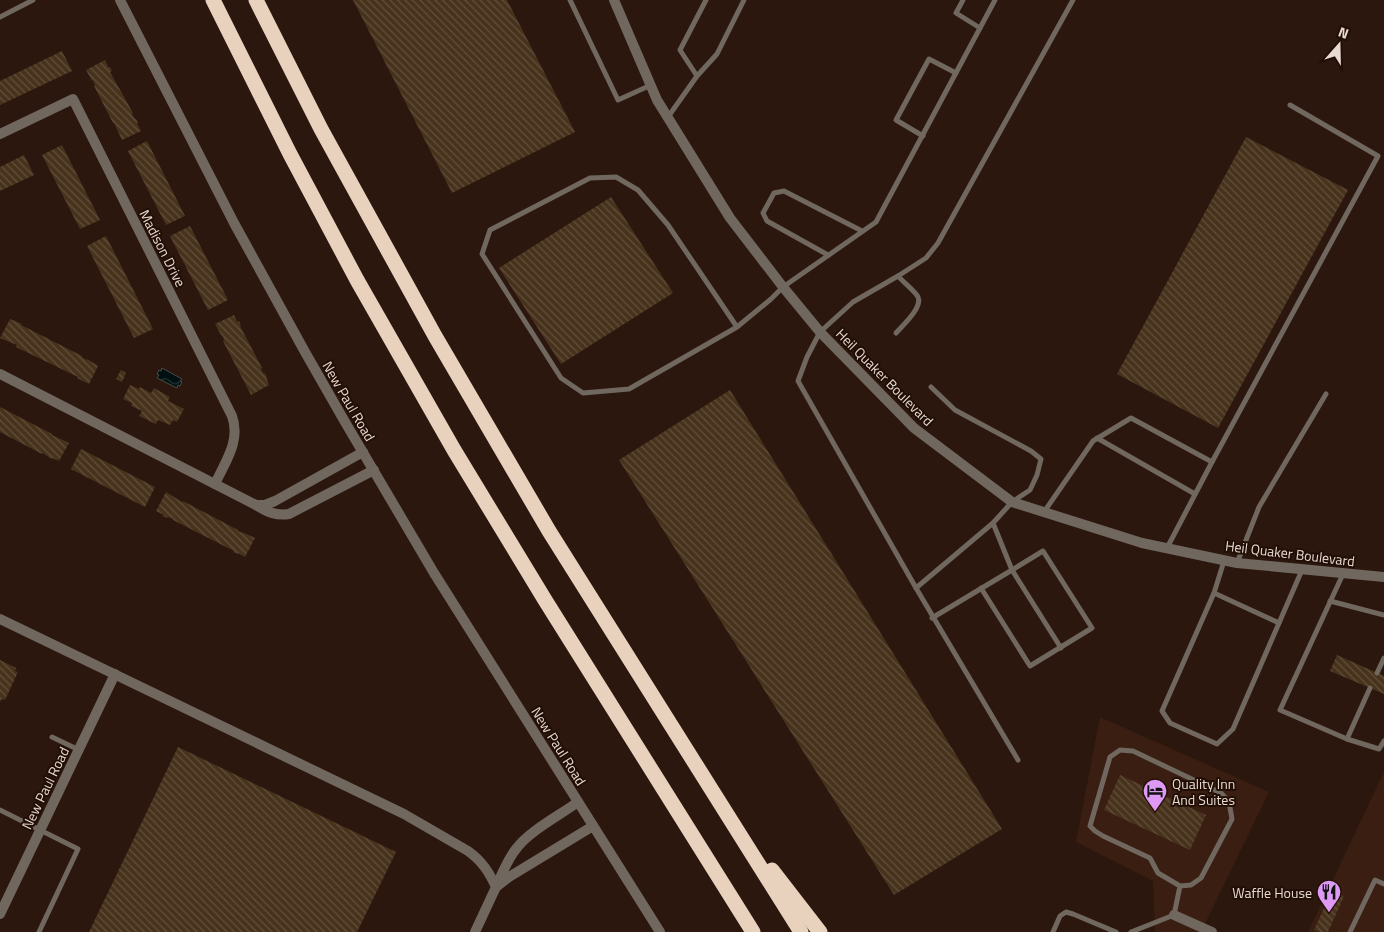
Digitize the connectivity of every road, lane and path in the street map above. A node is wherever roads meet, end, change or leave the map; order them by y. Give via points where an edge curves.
1 (33, 0) edge
2 (120, 0) edge
3 (213, 0) edge
4 (256, 0) edge
5 (570, 0) edge
6 (614, 0) edge
7 (706, 0) edge
8 (744, 0) edge
9 (963, 0) edge
10 (996, 0) edge
11 (1073, 0) edge
12 (0, 17) edge
13 (980, 28) junction
14 (956, 73) junction
15 (697, 76) junction
16 (651, 85) junction
17 (1290, 104) dead end
18 (668, 118) junction
19 (0, 134) edge
20 (923, 136) junction
21 (862, 231) junction
22 (828, 255) junction
23 (898, 276) junction
24 (783, 287) junction
25 (737, 327) junction
26 (820, 332) junction
27 (896, 333) dead end
28 (0, 374) edge
29 (931, 387) dead end
30 (1326, 394) dead end
31 (1097, 438) junction
32 (363, 452) junction
33 (1212, 462) junction
34 (374, 470) junction
35 (316, 479) junction
36 (215, 484) junction
37 (1195, 494) junction
38 (325, 496) junction
39 (1012, 502) junction
40 (256, 506) junction
41 (1044, 512) junction
42 (993, 523) junction
43 (1167, 548) junction
44 (1224, 560) junction
45 (1237, 563) junction
46 (1012, 570) junction
47 (1302, 570) junction
48 (1344, 573) junction
49 (1384, 577) edge
50 (916, 588) junction
51 (982, 588) junction
52 (1214, 592) junction
53 (1330, 601) junction
54 (1384, 615) edge
55 (932, 618) junction
56 (0, 619) edge
57 (1279, 623) junction
58 (1061, 648) junction
59 (1384, 658) edge
60 (1377, 673) dead end
61 (116, 674) junction
62 (1370, 688) dead end
63 (52, 737) dead end
64 (1348, 738) junction
65 (1384, 741) edge
66 (79, 750) junction
67 (1018, 760) dead end
68 (716, 798) junction
69 (578, 802) junction
70 (0, 810) edge
71 (593, 826) junction
72 (40, 830) junction
73 (1384, 884) edge
74 (1180, 886) junction
75 (496, 887) junction
76 (0, 914) edge
77 (1174, 915) junction
78 (39, 932) edge
79 (477, 932) edge
80 (660, 932) edge
81 (753, 932) edge
82 (801, 932) edge
83 (820, 932) edge
84 (1053, 932) edge
85 (1116, 932) edge
86 (1131, 932) edge
87 (1212, 932) edge
88 (1350, 932) edge

1 - 12 lane
2 - 32 street, New Paul Road via 234,223
3 - 81 highway via 348,263 449,441
4 - 68 highway via 321,129 435,336 549,531
5 - 16 lane via 618,100
6 - 16 street, Heil Quaker Boulevard
7 - 15 lane via 680,50
8 - 15 lane via 717,54
9 - 13 lane via 956,13
10 - 13 lane
11 - 23 lane via 938,243 926,258
13 - 14 lane
14 - 20 lane
14 - 20 lane via 929,59 896,120
15 - 18 lane
16 - 18 street, Heil Quaker Boulevard
17 - 33 lane via 1378,156
18 - 24 street, Heil Quaker Boulevard via 730,218
19 - 36 street, Madison Drive via 73,99 232,416 235,439
20 - 21 lane via 876,222
21 - 22 lane
21 - 22 lane via 784,190 774,193 763,212 767,221
22 - 24 lane
23 - 26 lane via 853,302
23 - 27 lane via 918,296 919,304
24 - 25 lane
24 - 26 street, Heil Quaker Boulevard
25 - 25 lane via 629,389 582,393 561,378 482,254 490,230 590,178 616,177 638,190 668,225
26 - 39 street, Heil Quaker Boulevard via 914,428
26 - 50 lane via 798,381
28 - 36 street
29 - 39 lane via 955,410 1041,459 1030,490
30 - 45 lane via 1260,507
31 - 33 lane via 1131,418
31 - 37 lane
31 - 41 lane
32 - 34 street, New Paul Road
32 - 35 street
33 - 37 lane
34 - 38 street
34 - 69 street, New Paul Road via 434,573
35 - 38 street
35 - 40 street via 275,501
36 - 40 street
37 - 43 lane
38 - 40 street via 289,514 276,515
39 - 41 street, Heil Quaker Boulevard
39 - 42 lane
41 - 43 street, Heil Quaker Boulevard
42 - 46 lane
42 - 50 lane
43 - 44 street, Heil Quaker Boulevard
44 - 45 street, Heil Quaker Boulevard
44 - 52 lane
45 - 47 street, Heil Quaker Boulevard
46 - 51 lane
46 - 58 lane
46 - 58 lane via 1042,551 1092,628
47 - 48 street, Heil Quaker Boulevard
47 - 57 lane
48 - 49 street, Heil Quaker Boulevard
48 - 53 lane
50 - 55 lane
51 - 55 lane
51 - 58 lane via 1030,666
52 - 57 lane
52 - 57 lane via 1162,711 1170,723 1217,744 1233,729
53 - 54 lane
53 - 64 lane via 1280,710
55 - 67 lane
56 - 61 street
59 - 60 lane
61 - 66 street, New Paul Road
61 - 75 street via 404,814 476,857
62 - 64 lane
63 - 66 lane
64 - 65 lane via 1379,749
66 - 72 street, New Paul Road
68 - 82 highway
68 - 83 highway
69 - 71 street, New Paul Road
69 - 75 street, New Paul Road via 521,843
70 - 72 lane
71 - 75 street
71 - 80 street, New Paul Road
72 - 76 street, New Paul Road
72 - 78 lane via 78,849
73 - 88 lane via 1375,880
74 - 74 lane via 1158,872 1150,858 1103,836 1090,826 1110,757 1120,750 1133,751 1221,793 1229,802 1232,819 1200,878
74 - 77 lane
75 - 79 street, New Paul Road
77 - 86 lane
77 - 87 street
84 - 85 lane via 1060,916 1066,912

